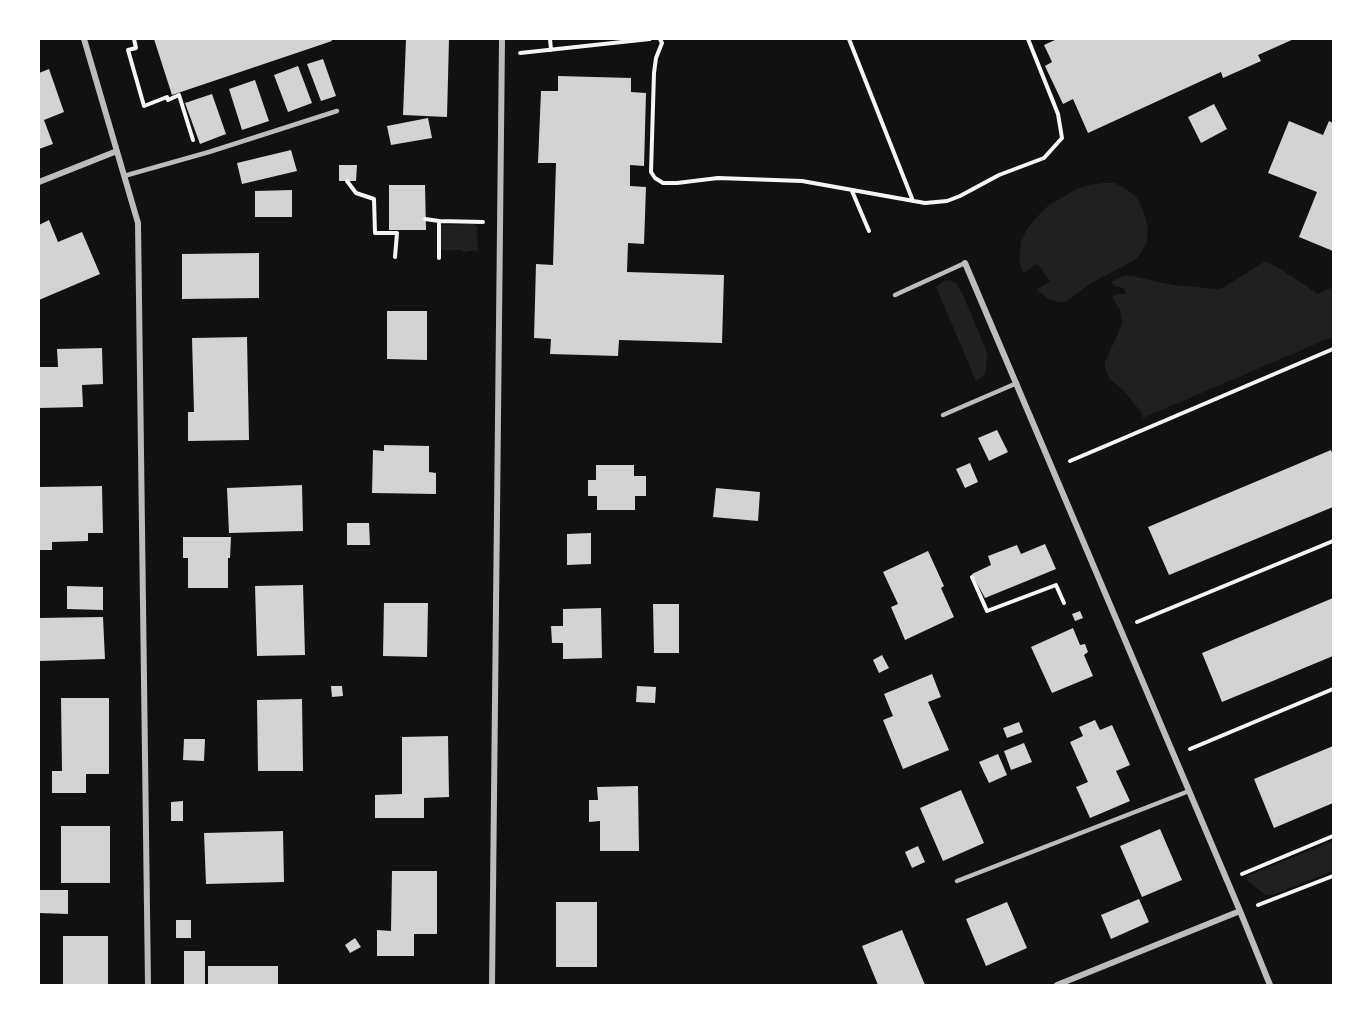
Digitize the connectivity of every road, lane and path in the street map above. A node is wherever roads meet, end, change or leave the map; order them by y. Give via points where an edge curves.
1 (84, 39) edge
2 (134, 39) edge
3 (502, 39) edge
4 (550, 39) edge
5 (650, 39) edge
6 (660, 39) edge
7 (849, 39) edge
8 (1028, 39) edge
9 (551, 50) junction
10 (502, 55) junction
11 (338, 111) dead end
12 (117, 151) junction
13 (198, 154) junction
14 (124, 176) junction
15 (347, 181) dead end
16 (39, 182) edge
17 (852, 190) junction
18 (913, 201) junction
19 (426, 219) dead end
20 (439, 221) junction
21 (500, 222) junction
22 (869, 231) dead end
23 (396, 257) dead end
24 (439, 258) dead end
25 (966, 263) joint
26 (895, 295) dead end
27 (1333, 349) edge
28 (1017, 383) junction
29 (943, 415) dead end
30 (1053, 468) junction
31 (1333, 541) edge
32 (972, 577) dead end
33 (1064, 603) dead end
34 (1121, 628) junction
35 (1333, 689) edge
36 (1174, 756) junction
37 (1189, 791) junction
38 (1333, 836) edge
39 (1333, 876) edge
40 (1227, 880) junction
41 (957, 881) dead end
42 (1240, 911) junction
43 (148, 985) edge
44 (492, 985) edge
45 (1057, 985) edge
46 (1270, 985) edge

1 - 12 street
2 - 13 path via 136,48 128,50 144,106 179,95
3 - 10 street
4 - 9 path
5 - 9 path
6 - 17 path via 654,73 654,178 663,183 718,178 802,181
7 - 18 path
8 - 18 path via 1058,114 1062,138 1044,158 960,196 947,201
9 - 10 path
10 - 21 street
11 - 13 lane
12 - 14 street
12 - 16 street
13 - 14 lane
14 - 43 street via 138,223
15 - 23 path via 356,193 374,199 375,233 397,232
17 - 18 path
17 - 22 path
19 - 20 path
20 - 21 path
20 - 24 path
21 - 44 street
25 - 26 lane
25 - 28 street
27 - 30 path
28 - 29 lane
28 - 30 street
30 - 34 street
31 - 34 path
32 - 33 path via 987,611 1056,585
34 - 36 street
35 - 36 path
36 - 37 street
37 - 40 street
37 - 41 lane
38 - 40 path
39 - 42 path
40 - 42 street
42 - 45 street
42 - 46 street

